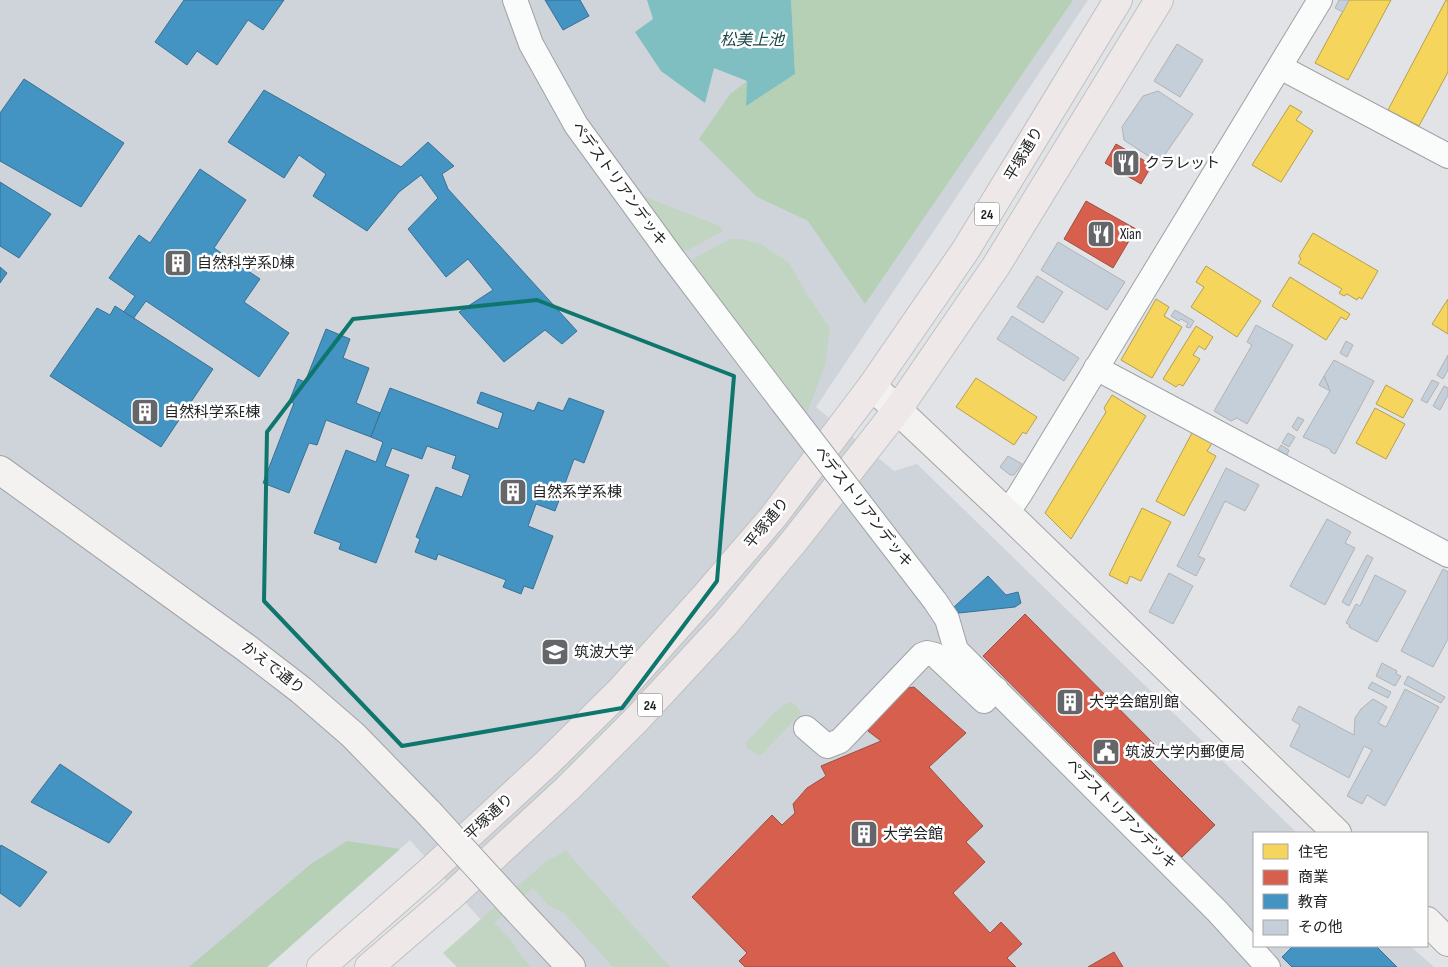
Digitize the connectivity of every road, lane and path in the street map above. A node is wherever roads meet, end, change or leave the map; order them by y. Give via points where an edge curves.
1 (516, 0) edge
2 (1118, 0) edge
3 (1159, 0) edge
4 (1320, 0) edge
5 (1280, 67) junction
6 (1448, 156) edge
7 (1096, 368) junction
8 (872, 386) junction
9 (898, 410) junction
10 (0, 470) edge
11 (1007, 513) junction
12 (1448, 554) edge
13 (990, 695) junction
14 (806, 728) dead end
15 (1336, 832) edge
16 (1428, 922) edge
17 (1448, 942) edge
18 (321, 967) edge
19 (369, 967) edge
20 (570, 967) edge
21 (1268, 967) edge

1 - 13 street, ペデストリアンデッキ, bridge via 531,44 576,126 935,601 947,619 956,650
2 - 8 main road, 平塚通り / 24 via 965,251
3 - 9 main road, 24 via 1001,258
4 - 5 street
5 - 6 street
5 - 7 street
7 - 11 street
7 - 12 street
8 - 9 street
8 - 18 main road, 平塚通り / 24 via 773,517 619,692 429,872
9 - 11 street
9 - 19 main road, 24 via 725,624 637,719 448,899
10 - 20 street, かえで通り, bridge via 245,646 354,735
11 - 15 street
13 - 14 street via 935,655 927,653 840,741 827,746
13 - 21 street, ペデストリアンデッキ via 1124,818
16 - 17 street

